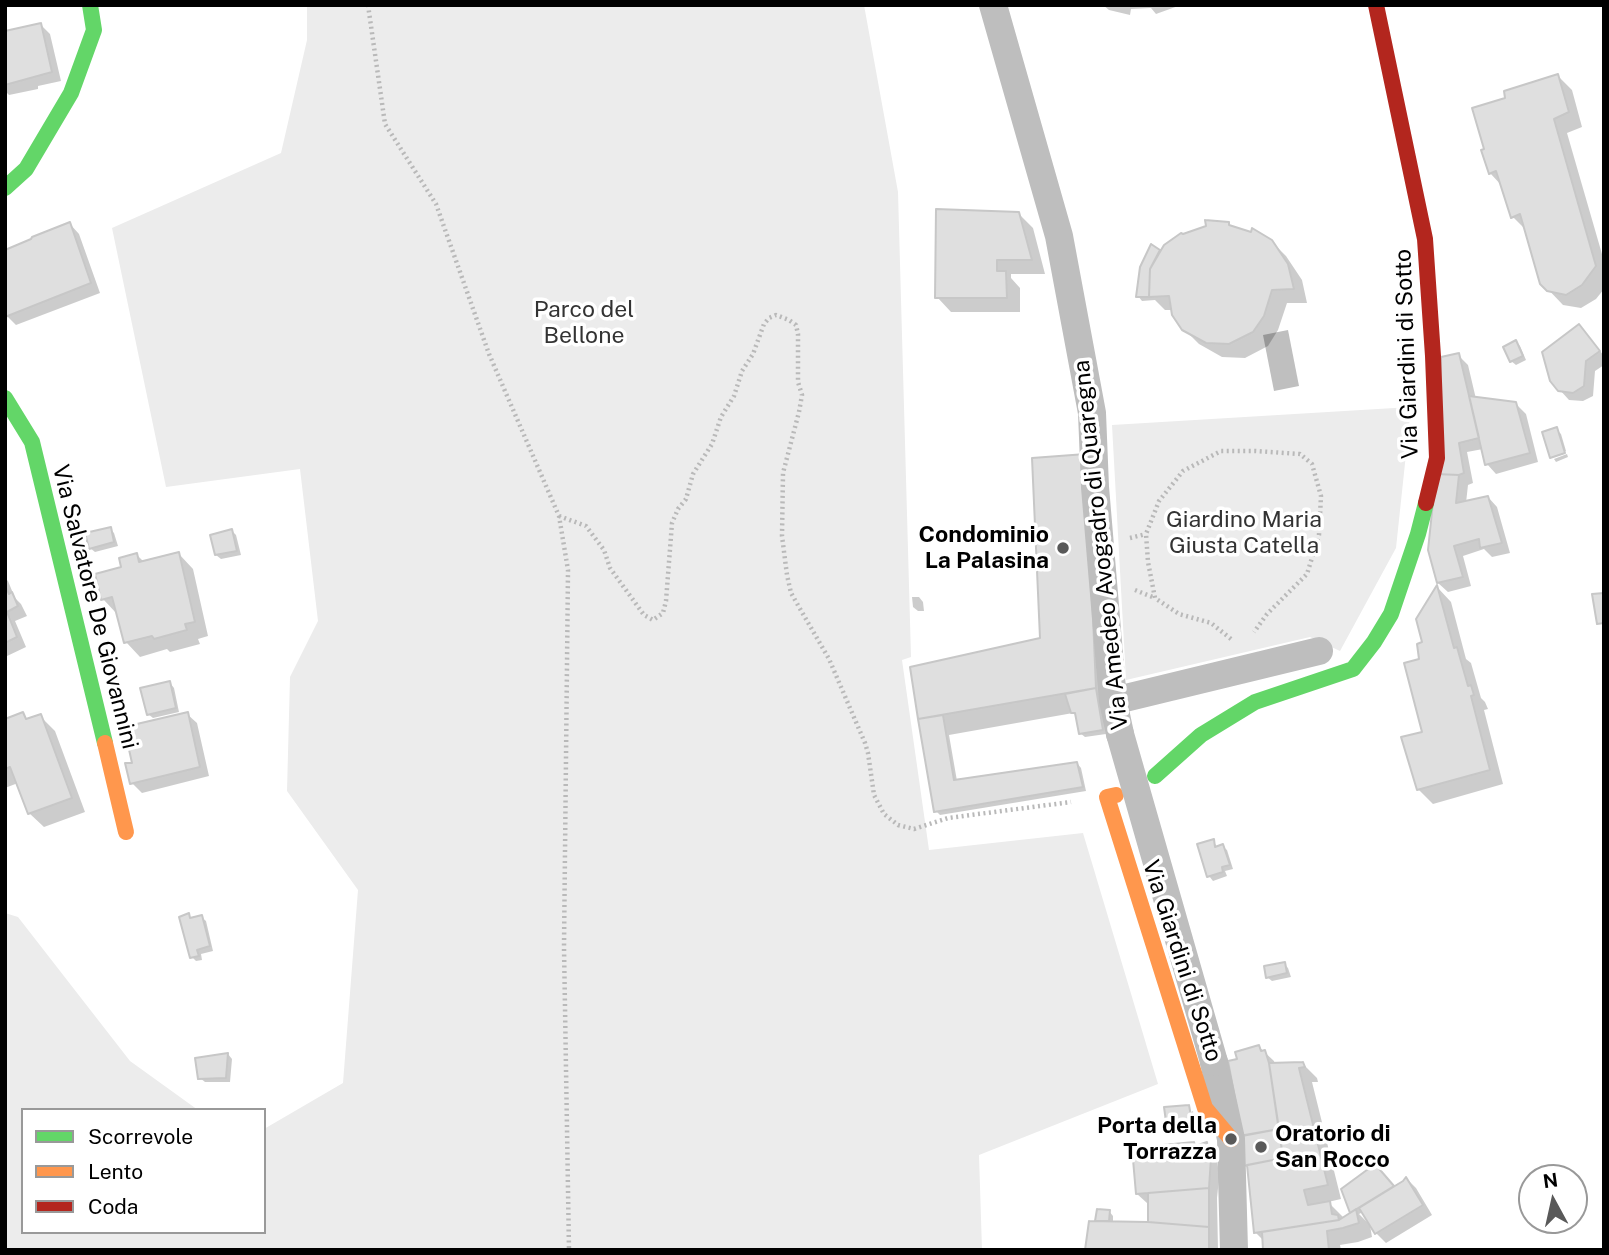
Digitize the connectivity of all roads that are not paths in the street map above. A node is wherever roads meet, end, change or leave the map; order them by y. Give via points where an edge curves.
1 (90, 5) edge
2 (993, 5) edge
3 (1376, 5) edge
4 (5, 187) edge
5 (5, 398) edge
6 (1319, 651) dead end
7 (1113, 701) junction
8 (1156, 776) dead end
9 (1112, 796) road end
10 (127, 832) dead end
11 (1231, 1139) junction
12 (1234, 1250) edge

1 - 4 street via 94,30 71,93 26,169
2 - 7 street, Via Amedeo Avogadro di Quaregna via 1059,236 1092,413
3 - 8 street, Via Giardini di Sotto via 1425,239 1437,458 1418,534 1391,614 1353,669 1255,702 1201,734
5 - 10 street, Via Salvatore De Giovannini via 32,442
6 - 7 street via 1241,659
7 - 11 street, Via Amedeo Avogadro di Quaregna, bridge via 1214,1062
9 - 11 street, Via Giardini di Sotto via 1205,1108
11 - 12 street, Via Amedeo Avogadro di Quaregna

